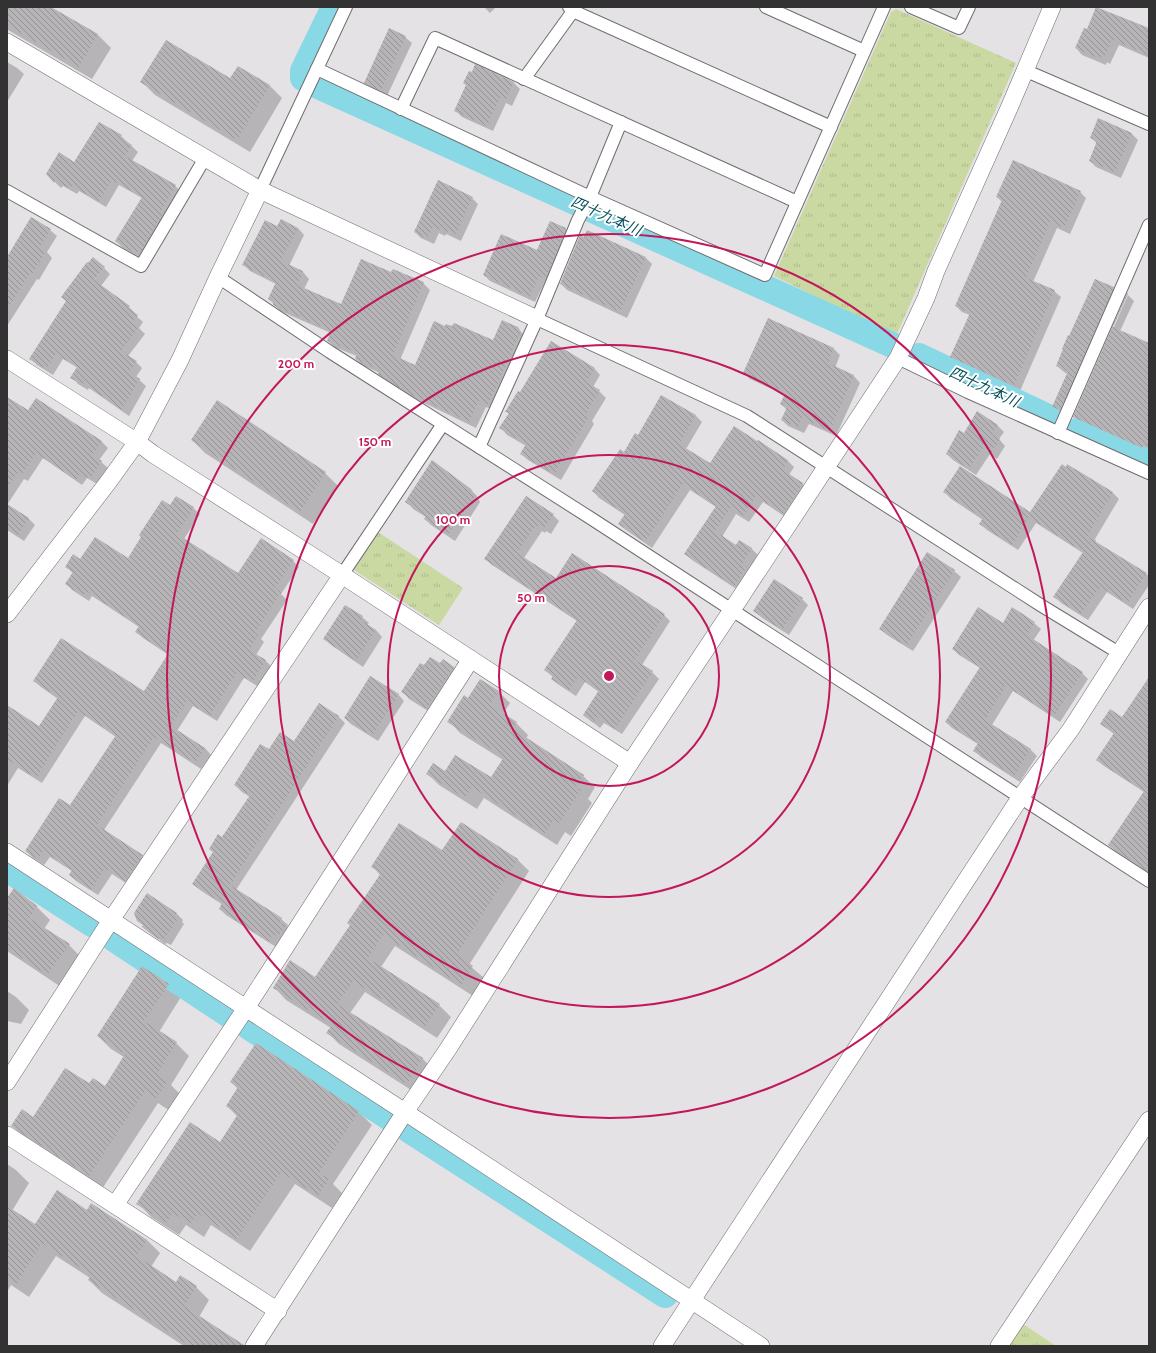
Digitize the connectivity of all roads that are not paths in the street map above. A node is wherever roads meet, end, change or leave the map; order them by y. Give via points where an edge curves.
1 (346, 7) edge
2 (766, 7) edge
3 (884, 7) edge
4 (911, 7) edge
5 (968, 7) edge
6 (1052, 7) edge
7 (572, 8) edge
8 (792, 12) edge
9 (7, 42) edge
10 (864, 51) junction
11 (317, 68) junction
12 (1024, 70) junction
13 (524, 79) junction
14 (402, 108) junction
15 (621, 122) junction
16 (1149, 124) edge
17 (831, 127) junction
18 (205, 158) junction
19 (260, 190) junction
20 (7, 191) edge
21 (590, 197) junction
22 (797, 202) junction
23 (1149, 225) edge
24 (218, 277) junction
25 (537, 319) junction
26 (898, 358) junction
27 (7, 359) edge
28 (443, 424) junction
29 (1058, 433) junction
30 (137, 442) junction
31 (479, 447) junction
32 (827, 466) junction
33 (1149, 473) edge
34 (342, 574) junction
35 (1149, 607) edge
36 (732, 610) junction
37 (7, 614) edge
38 (1119, 653) junction
39 (471, 659) junction
40 (630, 763) junction
41 (1020, 798) junction
42 (7, 852) edge
43 (1149, 881) edge
44 (111, 920) junction
45 (246, 1008) junction
46 (7, 1082) edge
47 (405, 1112) junction
48 (1149, 1120) edge
49 (7, 1135) edge
50 (115, 1205) junction
51 (692, 1301) junction
52 (278, 1310) junction
53 (254, 1346) edge
54 (662, 1346) edge
55 (761, 1346) edge
56 (999, 1346) edge

1 - 11 street
2 - 8 street
3 - 10 street
4 - 5 street via 959,28
6 - 12 street
7 - 13 street
7 - 17 street
8 - 10 street
9 - 18 street
10 - 17 street
11 - 14 street
11 - 19 street
12 - 16 street
12 - 26 street
13 - 14 street via 435,38
13 - 15 street
14 - 21 street
15 - 21 street
15 - 22 street
17 - 22 street
18 - 19 street
18 - 20 street via 141,266
19 - 24 street
19 - 25 street
21 - 22 street via 765,274
21 - 25 street
23 - 29 street
24 - 28 street
24 - 30 street via 180,360
25 - 31 street
25 - 32 street via 747,416
26 - 29 street
26 - 32 street
27 - 30 street
28 - 31 street
28 - 34 street
29 - 33 street
30 - 34 street
30 - 37 street
31 - 36 street
32 - 36 street
32 - 38 street
34 - 39 street
34 - 44 street
35 - 38 street
36 - 40 street
36 - 41 street
38 - 41 street via 1071,730
39 - 40 street
39 - 45 street
40 - 47 street via 448,1049
41 - 43 street
41 - 51 street
42 - 44 street
44 - 45 street
44 - 46 street
45 - 47 street
45 - 50 street
47 - 51 street
47 - 52 street
48 - 56 street
49 - 50 street
50 - 52 street
51 - 54 street
51 - 55 street
52 - 53 street

